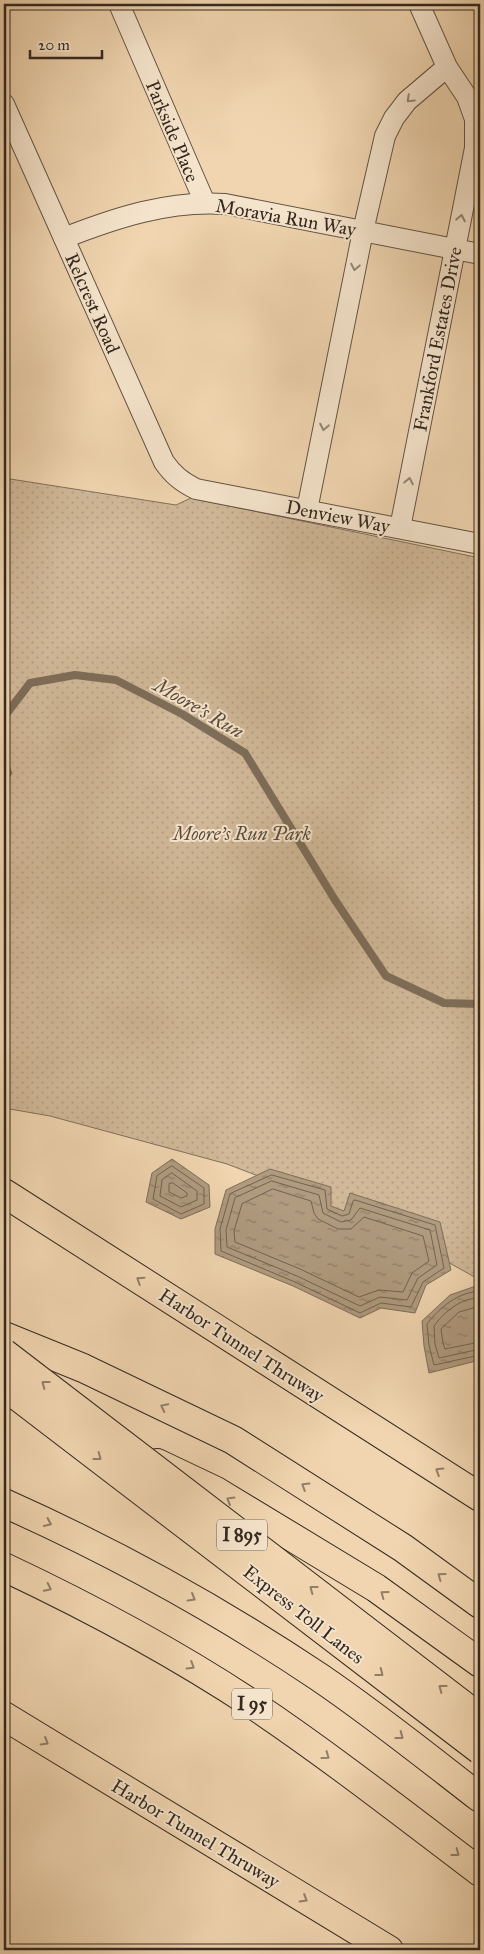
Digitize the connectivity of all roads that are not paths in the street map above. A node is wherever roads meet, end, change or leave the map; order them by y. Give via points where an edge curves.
1 (119, 4) edge
2 (419, 4) edge
3 (447, 67) junction
4 (4, 104) edge
5 (204, 203) junction
6 (363, 231) junction
7 (64, 238) junction
8 (455, 250) junction
9 (480, 254) edge
10 (196, 489) joint
11 (307, 510) junction
12 (400, 528) junction
13 (480, 544) edge
14 (4, 1193) edge
15 (4, 1336) edge
16 (4, 1353) edge
17 (4, 1386) edge
18 (4, 1397) edge
19 (480, 1497) edge
20 (4, 1503) edge
21 (4, 1567) edge
22 (480, 1604) edge
23 (480, 1663) edge
24 (4, 1716) edge
25 (480, 1718) edge
26 (480, 1750) edge
27 (480, 1798) edge
28 (480, 1872) edge
29 (389, 1950) edge

1 - 5 street, Parkside Place
2 - 3 street, Frankford Estates Drive
3 -> 6 street via 407,101 388,130
8 -> 3 street, Frankford Estates Drive via 475,148 475,119 467,97
4 - 7 street, Relcrest Road
5 - 6 street, Moravia Run Way via 226,204
5 - 7 street, Moravia Run Way via 123,216
6 - 8 street, Moravia Run Way
6 -> 11 street
7 - 10 street, Relcrest Road via 164,462 173,474
8 - 9 street, Moravia Run Way
12 -> 8 street, Frankford Estates Drive
10 - 11 street, Denview Way
11 - 12 street, Denview Way
12 - 13 street, Denview Way
19 -> 14 highway, Harbor Tunnel Thruway
22 -> 15 highway via 402,1548 233,1440 83,1368
25 -> 16 highway, Express Toll Lanes / I 895, bridge
17 -> 26 highway, Express Toll Lanes, bridge
23 -> 18 highway via 376,1588 216,1492 66,1418
20 -> 27 highway, Express Toll Lanes via 169,1584 253,1634 360,1706
21 -> 28 highway, I 95 via 102,1616 216,1682 290,1730
24 -> 29 highway, Harbor Tunnel Thruway

